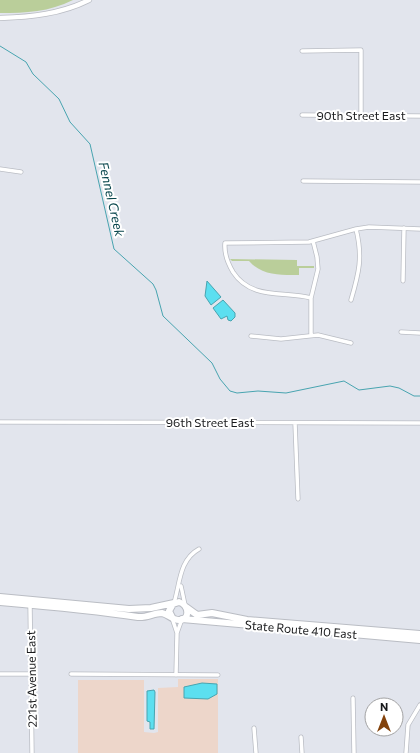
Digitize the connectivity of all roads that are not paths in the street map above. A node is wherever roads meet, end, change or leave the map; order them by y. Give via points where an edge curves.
1 (88, 0) edge
2 (0, 18) edge
3 (302, 51) dead end
4 (302, 115) dead end
5 (361, 115) junction
6 (420, 116) edge
7 (0, 169) edge
8 (21, 172) dead end
9 (303, 181) dead end
10 (420, 182) edge
11 (404, 228) junction
12 (356, 229) junction
13 (420, 229) edge
14 (313, 242) junction
15 (403, 281) dead end
16 (311, 298) junction
17 (351, 300) dead end
18 (401, 332) dead end
19 (420, 333) edge
20 (311, 335) junction
21 (251, 336) dead end
22 (351, 343) dead end
23 (0, 422) edge
24 (295, 423) junction
25 (420, 423) edge
26 (298, 499) dead end
27 (199, 549) dead end
28 (180, 579) junction
29 (0, 597) edge
30 (0, 602) edge
31 (174, 604) junction
32 (30, 605) junction
33 (186, 606) junction
34 (172, 617) junction
35 (182, 619) junction
36 (177, 633) junction
37 (420, 634) edge
38 (420, 640) edge
39 (0, 674) edge
40 (30, 674) junction
41 (71, 674) dead end
42 (176, 675) junction
43 (218, 676) dead end
44 (353, 698) dead end
45 (420, 705) edge
46 (254, 728) dead end
47 (301, 737) dead end
48 (32, 753) edge
49 (256, 753) edge
50 (302, 753) edge
51 (354, 753) edge
52 (406, 753) edge

1 - 2 street via 38,16
3 - 5 street via 361,50
4 - 5 street, 90th Street East
5 - 6 street, 90th Street East
7 - 8 street
9 - 10 street
11 - 12 street
11 - 13 street
11 - 15 street
12 - 14 street
12 - 17 street via 360,265
14 - 16 street via 318,269
14 - 16 street via 225,242 226,258 230,268 239,280 254,290
16 - 20 street
18 - 19 street
20 - 21 street via 281,339
20 - 22 street
23 - 24 street, 96th Street East
24 - 25 street, 96th Street East
24 - 26 street
27 - 28 street via 186,561
28 - 31 street
28 - 33 street
29 - 31 main road via 129,609
30 - 32 main road
31 - 33 main road via 179,602
31 - 34 main road via 170,609
32 - 34 main road via 113,612 138,617 160,613
32 - 40 street, 221st Avenue East
33 - 35 main road via 187,615
33 - 37 main road, State Route 410 East via 197,615 212,613 247,620
34 - 35 main road
34 - 36 street
35 - 36 street
35 - 38 main road, State Route 410 East
36 - 42 street
39 - 40 street
40 - 48 street, 221st Avenue East
41 - 42 street
42 - 43 street
44 - 51 street
45 - 52 street via 408,725
46 - 49 street
47 - 50 street

